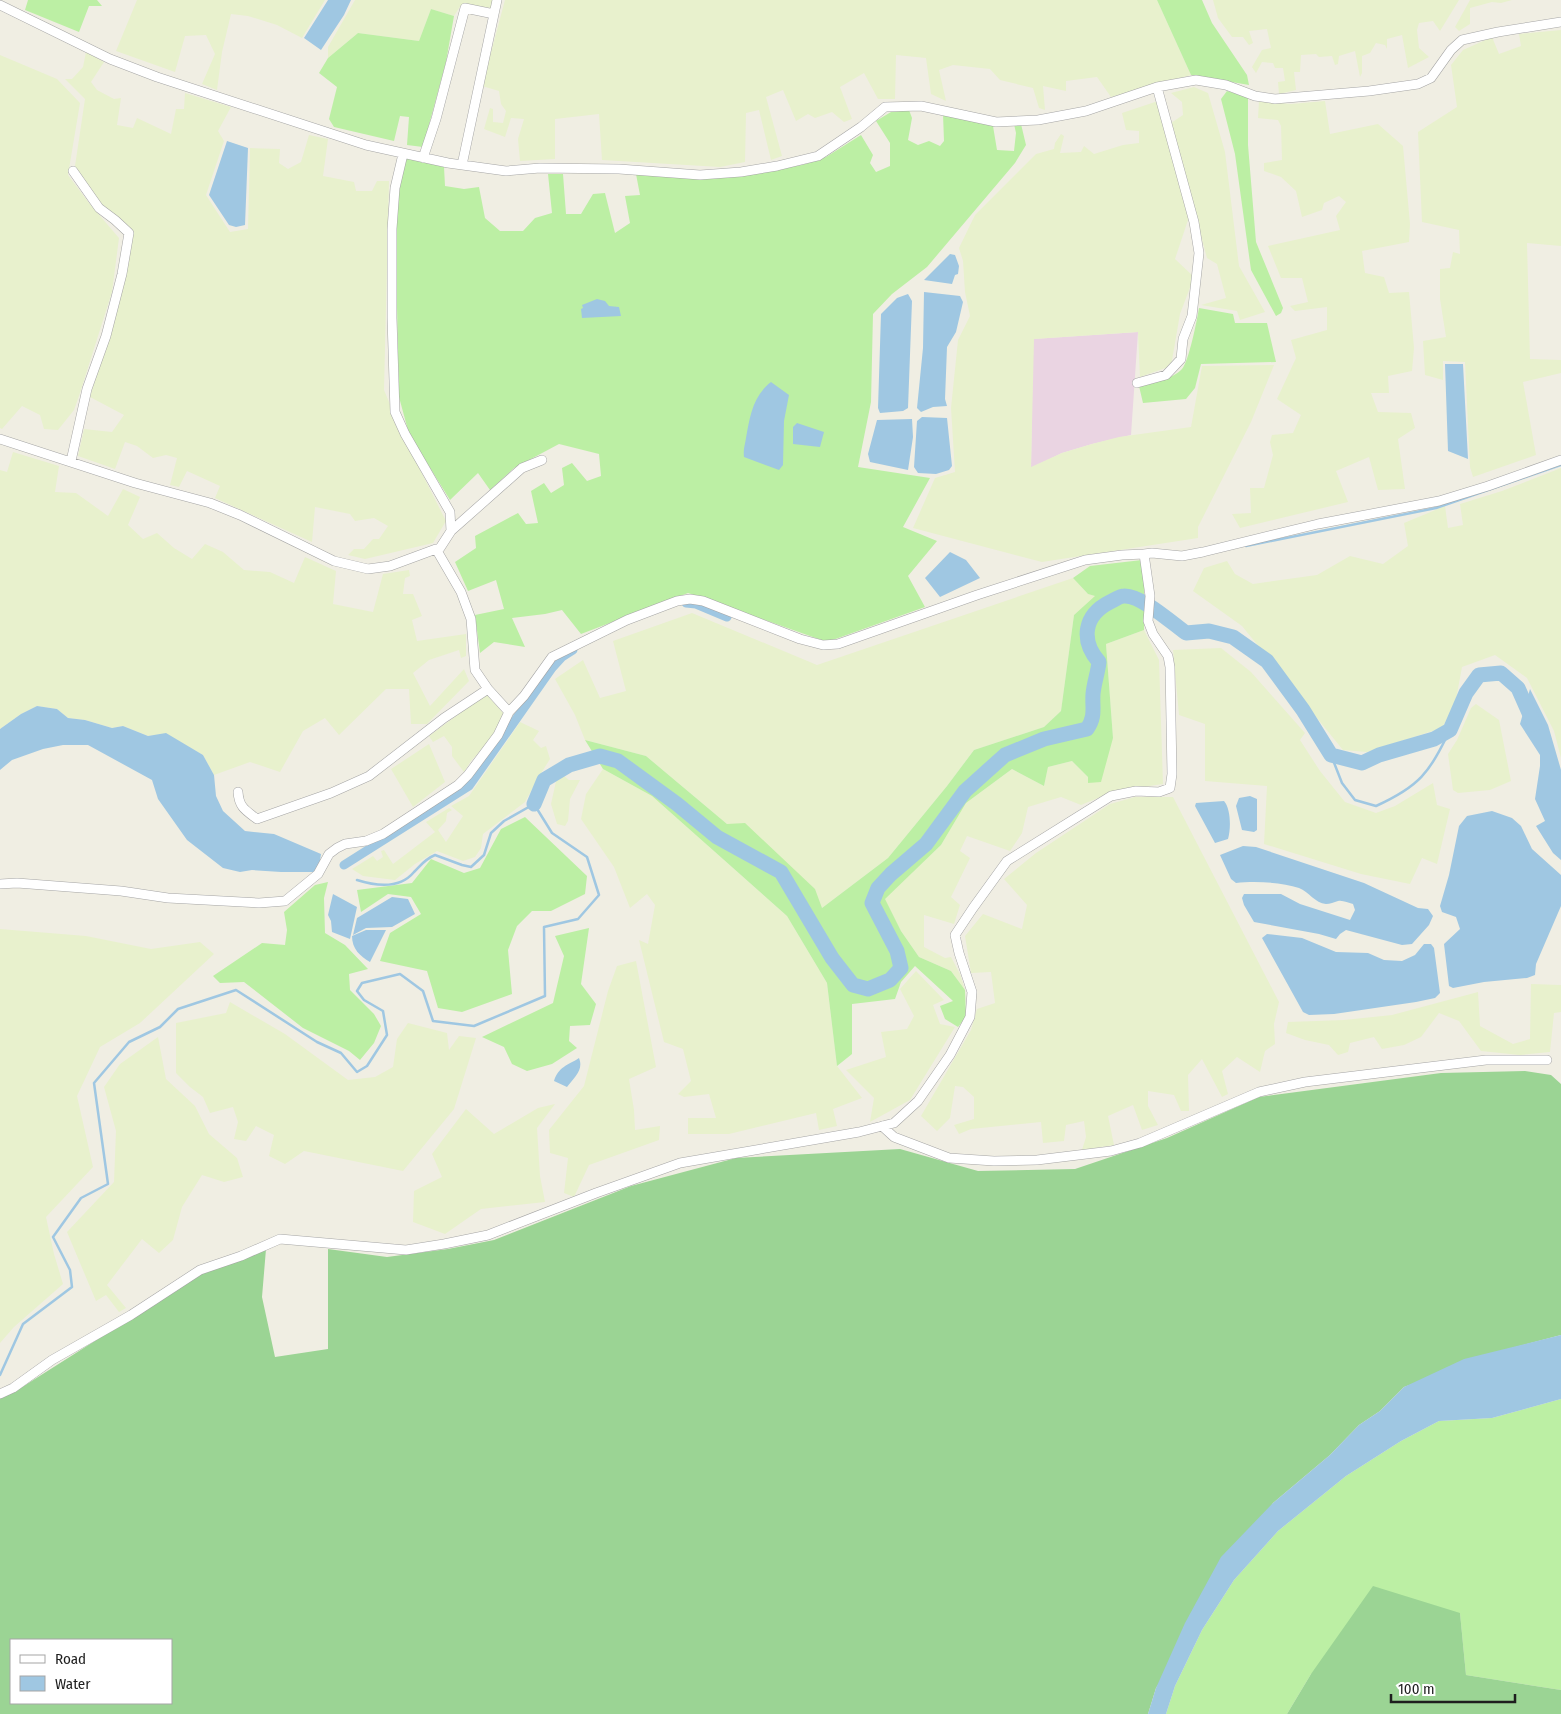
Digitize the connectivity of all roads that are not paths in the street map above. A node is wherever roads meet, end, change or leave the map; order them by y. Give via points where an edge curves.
1 (497, 0) edge
2 (0, 5) edge
3 (494, 14) junction
4 (1561, 22) edge
5 (1157, 87) junction
6 (403, 154) junction
7 (422, 158) junction
8 (462, 165) junction
9 (73, 171) dead end
10 (1137, 383) dead end
11 (0, 439) edge
12 (542, 460) dead end
13 (1561, 460) edge
14 (71, 461) junction
15 (451, 530) junction
16 (436, 549) junction
17 (1144, 554) junction
18 (488, 690) junction
19 (509, 712) junction
20 (238, 792) dead end
21 (0, 884) edge
22 (1547, 1060) dead end
23 (882, 1126) junction
24 (0, 1394) edge

1 - 3 street
2 - 6 street via 157,77
3 - 7 street via 465,8 436,119
3 - 8 street
4 - 5 street via 1462,40 1431,78 1418,84 1275,99 1196,80
5 - 8 street via 1086,111 1038,120 996,122 921,106 885,107 818,156 740,172 700,175 619,169 506,171
5 - 10 street via 1194,222 1199,253 1192,316 1180,359 1166,376
6 - 7 street
6 - 15 street via 395,188 392,229 395,412 450,512
7 - 8 street
9 - 14 street via 99,208 129,233 122,274 106,336 87,389
11 - 14 street
12 - 15 street via 522,468
13 - 17 street via 1439,501 1318,524 1182,556
14 - 16 street via 135,483 210,503 334,561 368,569 390,566
15 - 16 street via 440,548
16 - 18 street via 471,619 475,670
17 - 19 street via 1085,560 838,644 823,645 800,639 703,601 677,601 619,624 552,657
17 - 23 street via 1150,596 1148,621 1168,656 1170,788 1111,796 1007,861 955,935 958,954 972,992 970,1017 950,1055 918,1101 894,1123
18 - 19 street
18 - 20 street via 444,718 369,776 331,793 257,819 242,806
19 - 21 street via 498,735 458,785 383,834 337,848 329,854 318,874 285,901 250,903
22 - 23 street via 1486,1060 1305,1082 1258,1092 1140,1143 1036,1160 949,1158 894,1137
23 - 24 street via 680,1163 488,1235 444,1244 406,1250 280,1239 200,1270

